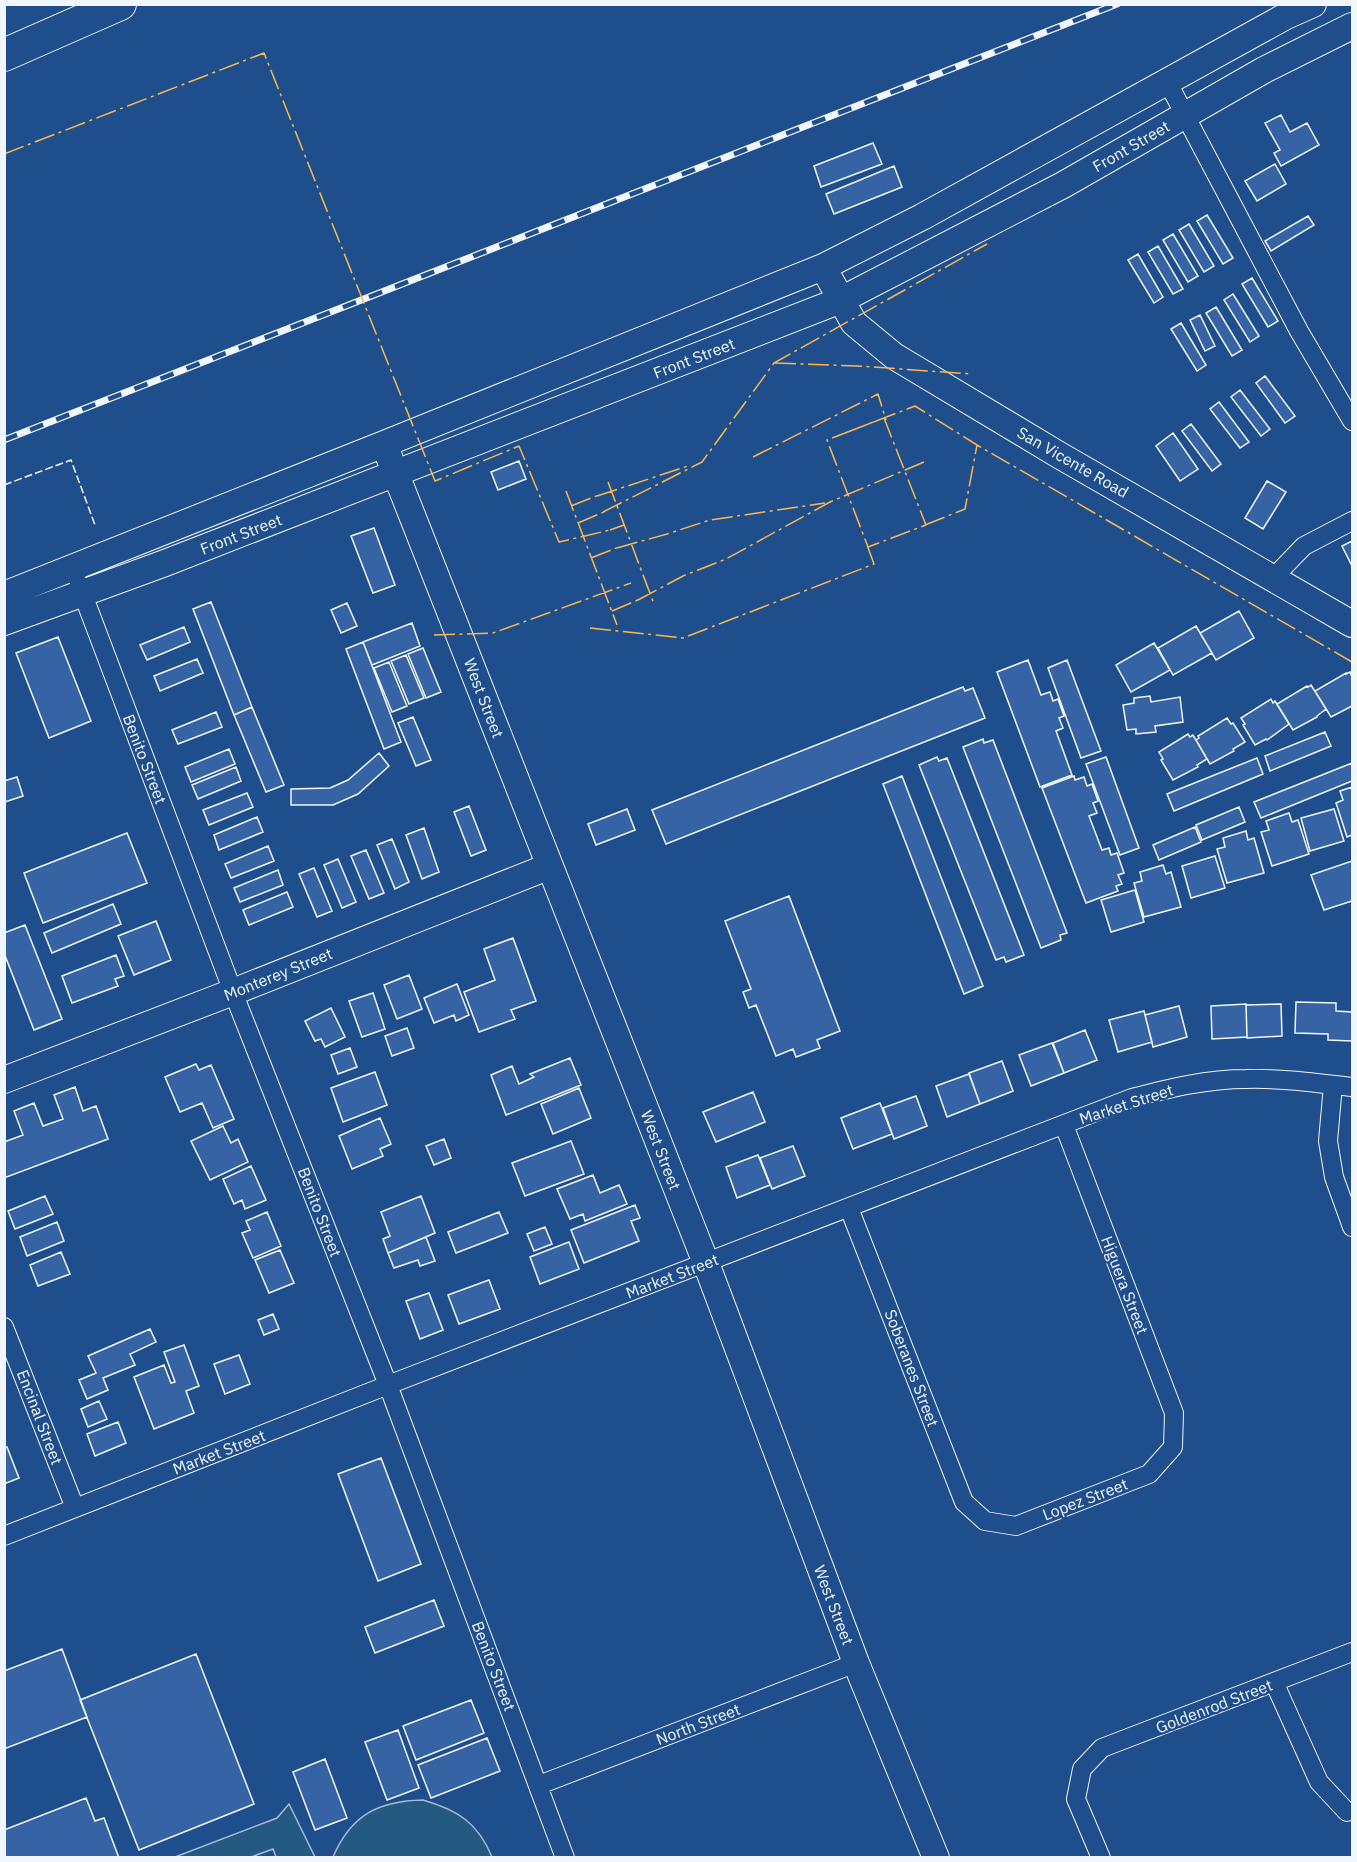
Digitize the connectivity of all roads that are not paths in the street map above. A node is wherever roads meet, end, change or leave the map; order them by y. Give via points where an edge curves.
1 (120, 4) edge
2 (1313, 4) edge
3 (1353, 26) edge
4 (4, 55) edge
5 (1167, 81) junction
6 (1185, 115) junction
7 (823, 267) junction
8 (841, 300) junction
9 (1353, 421) edge
10 (384, 444) junction
11 (396, 474) junction
12 (1353, 521) edge
13 (73, 567) junction
14 (1273, 578) junction
15 (82, 593) junction
16 (4, 595) edge
17 (4, 622) edge
18 (1353, 624) edge
19 (550, 866) junction
20 (233, 992) junction
21 (4, 1080) edge
22 (1333, 1085) junction
23 (1353, 1087) edge
24 (1064, 1125) junction
25 (849, 1208) junction
26 (1353, 1227) edge
27 (706, 1263) junction
28 (4, 1327) edge
29 (388, 1385) junction
30 (1173, 1448) joint
31 (75, 1508) junction
32 (985, 1521) joint
33 (4, 1536) edge
34 (1353, 1652) edge
35 (856, 1663) junction
36 (1274, 1682) junction
37 (539, 1785) junction
38 (1347, 1812) dead end
39 (565, 1857) edge
40 (936, 1857) edge
41 (1101, 1857) edge

1 - 4 highway
2 - 5 main road, Front Street
3 - 6 main road, Front Street
5 - 6 street
5 - 7 main road, Front Street via 922,217
6 - 8 main road, Front Street via 1063,185
6 - 9 street via 1299,331
7 - 8 main road, San Vicente Road
7 - 10 main road, Front Street
8 - 11 main road, Front Street
8 - 14 main road, San Vicente Road via 854,323 894,356
10 - 11 main road, West Street
10 - 13 main road, Front Street
11 - 15 main road, Front Street
11 - 19 main road, West Street
12 - 14 street via 1304,546
13 - 15 street, Benito Street
13 - 16 main road, Front Street
14 - 18 main road, San Vicente Road
15 - 17 main road, Front Street
15 - 20 street, Benito Street
19 - 20 main road, Monterey Street
19 - 27 main road, West Street
20 - 21 main road, Monterey Street
20 - 29 street, Benito Street
22 - 23 street, Market Street
22 - 24 street, Market Street via 1278,1079 1214,1081 1132,1098
22 - 26 street via 1328,1140 1334,1177
24 - 25 street, Market Street
24 - 30 street, Higuera Street via 1174,1413
25 - 27 street, Market Street
25 - 32 street, Soberanes Street via 964,1502
27 - 29 street, Market Street
27 - 35 main road, West Street
28 - 31 street, Encinal Street
29 - 31 street, Market Street
29 - 37 street, Benito Street
30 - 32 street, Lopez Street via 1149,1474 1060,1509 1016,1526
31 - 33 street, Market Street
34 - 36 street, Goldenrod Street
35 - 37 street, North Street
35 - 40 main road, West Street
36 - 38 street via 1319,1782
36 - 41 street, Goldenrod Street via 1102,1748 1082,1769 1077,1799
37 - 39 street, Benito Street

